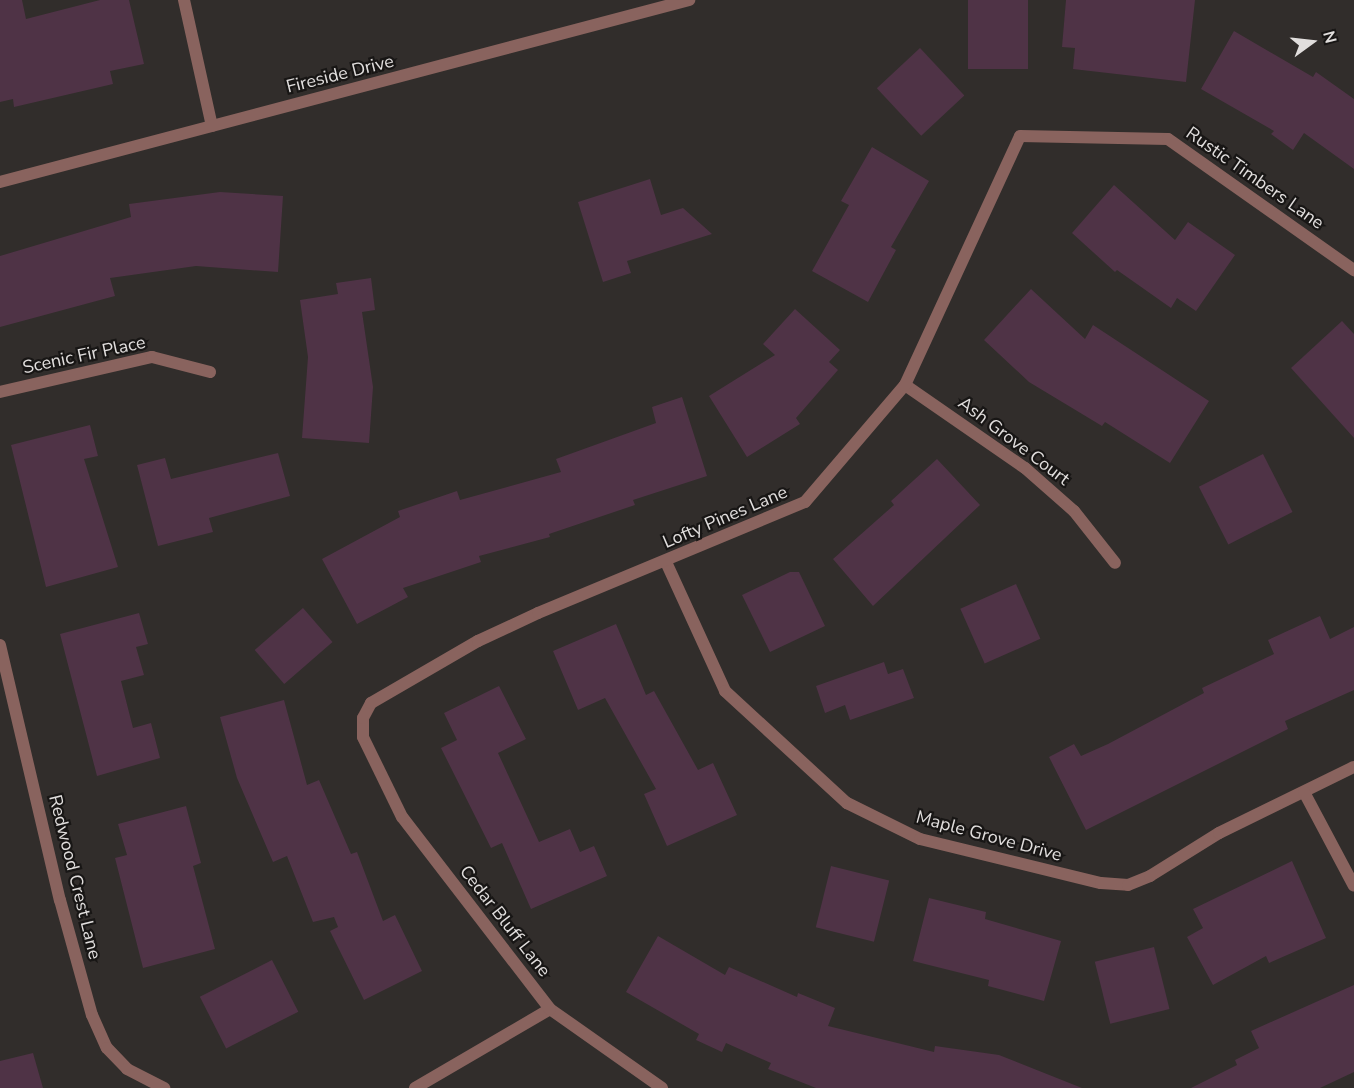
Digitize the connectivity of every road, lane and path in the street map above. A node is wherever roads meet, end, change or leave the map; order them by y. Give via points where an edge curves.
1 (184, 0) edge
2 (689, 0) edge
3 (212, 126) junction
4 (1020, 136) joint
5 (0, 182) edge
6 (1354, 270) edge
7 (210, 372) dead end
8 (905, 385) junction
9 (0, 392) edge
10 (666, 562) junction
11 (1115, 563) dead end
12 (0, 645) edge
13 (363, 737) joint
14 (1354, 767) edge
15 (1304, 792) junction
16 (1354, 886) edge
17 (550, 1009) junction
18 (164, 1088) edge
19 (415, 1088) edge
20 (662, 1088) edge

1 - 3 street
2 - 3 street, Fireside Drive
3 - 5 street, Fireside Drive
4 - 6 street, Rustic Timbers Lane via 1168,139
4 - 8 street, Lofty Pines Lane
7 - 9 street, Scenic Fir Place via 152,357
8 - 10 street, Lofty Pines Lane via 805,502
8 - 11 street, Ash Grove Court via 1025,468 1074,511
10 - 13 street, Lofty Pines Lane via 538,613 393,688 370,703 363,718
10 - 15 street, Maple Grove Drive via 725,691 847,803 920,839 1101,883 1128,885
12 - 18 street, Redwood Crest Lane via 60,900 93,1015 107,1048 127,1069
13 - 17 street, Cedar Bluff Lane via 402,818
14 - 15 street, Maple Grove Drive
15 - 16 street
17 - 19 street
17 - 20 street, Cedar Bluff Lane

